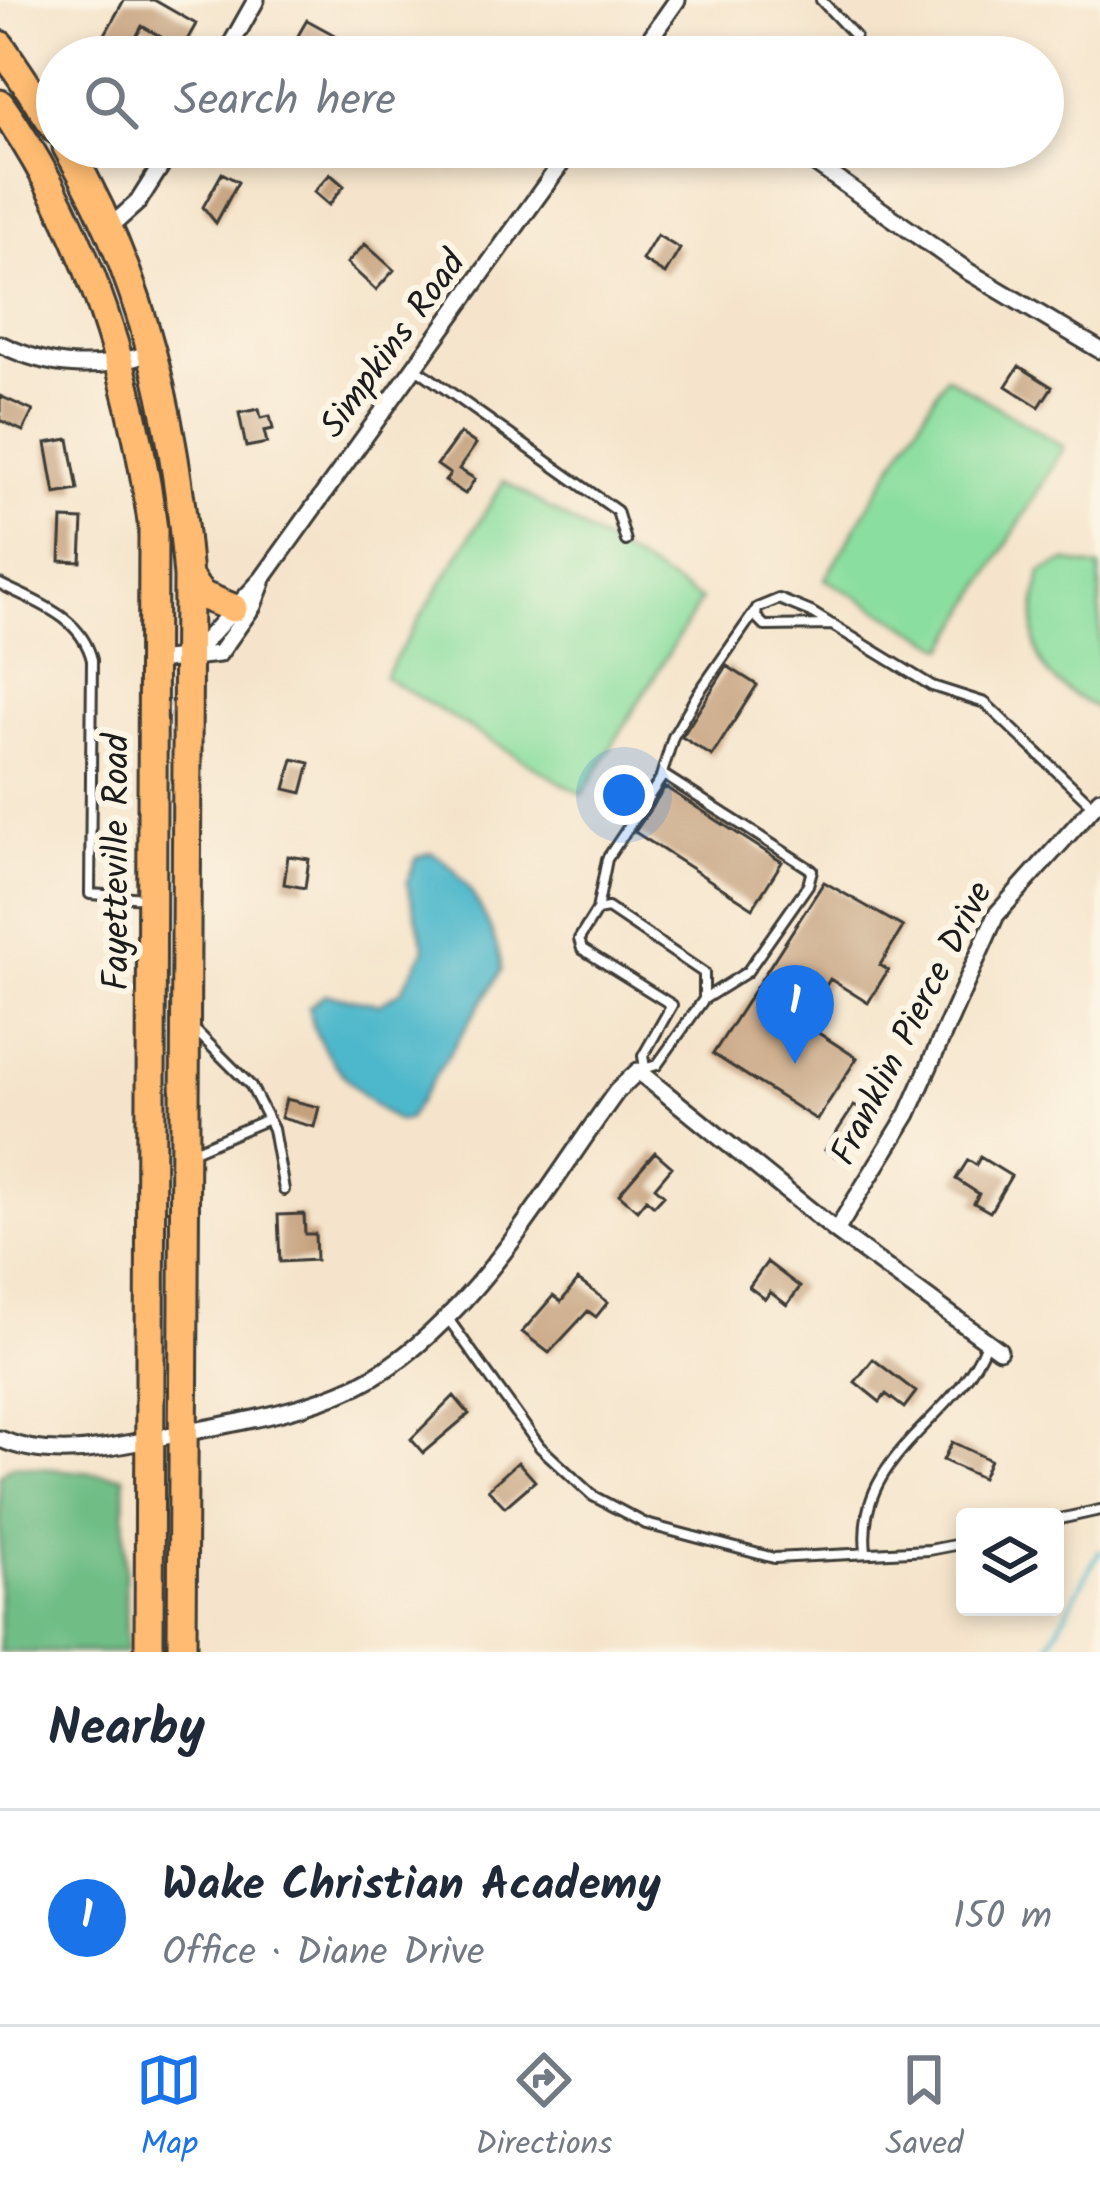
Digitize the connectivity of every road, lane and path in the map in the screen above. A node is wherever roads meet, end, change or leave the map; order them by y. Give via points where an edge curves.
1 (256, 0) edge
2 (677, 0) edge
3 (821, 0) edge
4 (236, 36) edge
5 (652, 36) edge
6 (855, 36) dead end
7 (0, 45) edge
8 (36, 99) edge
9 (0, 104) edge
10 (78, 168) edge
11 (160, 168) edge
12 (558, 168) edge
13 (822, 168) edge
14 (109, 228) junction
15 (0, 344) edge
16 (1100, 350) edge
17 (152, 352) junction
18 (118, 365) junction
19 (415, 367) junction
20 (626, 541) dead end
21 (188, 577) junction
22 (263, 578) junction
23 (0, 584) edge
24 (233, 608) junction
25 (757, 608) junction
26 (833, 626) junction
27 (190, 658) junction
28 (156, 661) junction
29 (662, 774) junction
30 (1096, 803) edge
31 (154, 898) junction
32 (597, 910) junction
33 (704, 999) junction
34 (188, 1024) junction
35 (642, 1070) junction
36 (266, 1120) junction
37 (187, 1154) junction
38 (284, 1190) dead end
39 (836, 1231) junction
40 (448, 1318) junction
41 (993, 1345) joint
42 (186, 1432) junction
43 (0, 1439) edge
44 (150, 1439) junction
45 (1100, 1510) edge
46 (1064, 1518) edge
47 (956, 1545) edge
48 (866, 1551) junction
49 (149, 1652) edge
50 (182, 1652) edge

1 - 4 street
2 - 5 street
3 - 6 lane
7 - 8 highway
9 - 18 highway, Fayetteville Road via 69,227
10 - 14 highway, Fayetteville Road
11 - 14 street
12 - 19 street, Simpkins Road
13 - 16 street via 969,272
14 - 17 highway, Fayetteville Road
15 - 18 street via 71,368
17 - 18 street
17 - 21 highway, Fayetteville Road via 179,471
18 - 28 highway, Fayetteville Road via 153,529
19 - 20 lane via 616,511
19 - 22 street, Simpkins Road
21 - 24 highway via 201,595
21 - 27 highway, Fayetteville Road
22 - 24 street, Simpkins Road
22 - 27 street, Simpkins Road via 219,654
23 - 31 lane via 86,638 90,894
24 - 27 street, Simpkins Road
25 - 26 lane via 778,598
25 - 26 lane via 765,626
25 - 29 lane via 681,723
26 - 30 lane via 932,686 985,703
27 - 28 street, Simpkins Road
27 - 34 highway, Fayetteville Road
28 - 31 highway, Fayetteville Road
29 - 32 lane via 607,860
29 - 33 lane via 812,870 747,972
30 - 39 street, Franklin Pierce Drive via 996,915 908,1114
31 - 44 highway, Fayetteville Road
32 - 33 lane via 608,908 691,960 704,973
32 - 35 lane via 579,939 582,949 671,1005
33 - 35 lane via 657,1065
34 - 36 lane via 251,1086
34 - 37 highway, Fayetteville Road
35 - 39 street
35 - 40 street via 617,1090
36 - 37 lane
36 - 38 lane
37 - 42 highway, Fayetteville Road
39 - 41 street
40 - 42 street via 358,1385 309,1405
40 - 48 lane via 540,1447 593,1496 646,1524 774,1558
41 - 48 lane via 881,1474 865,1520
42 - 44 street
42 - 50 highway, Fayetteville Road
43 - 44 street via 50,1451
44 - 49 highway, Fayetteville Road
45 - 46 lane
47 - 48 lane

